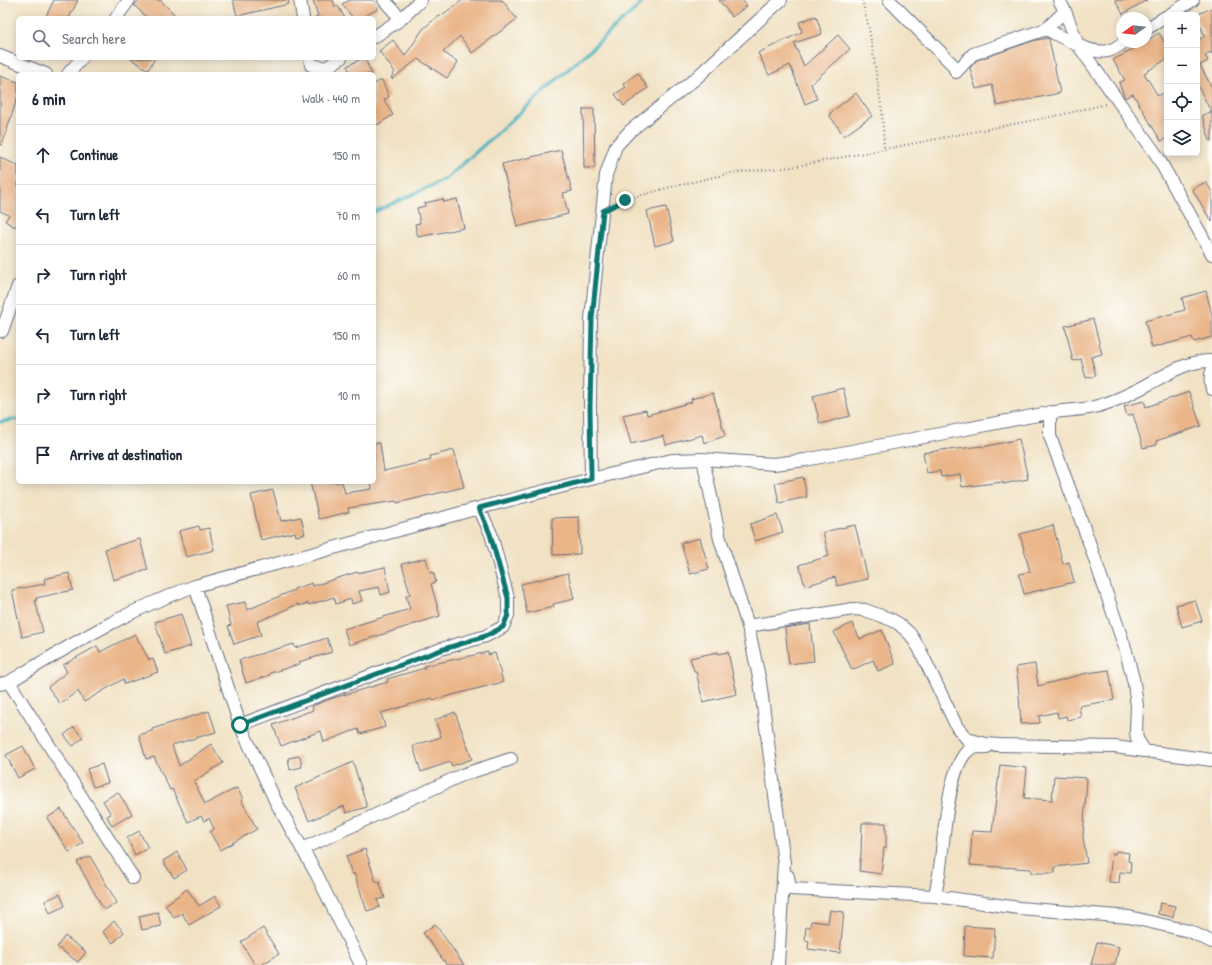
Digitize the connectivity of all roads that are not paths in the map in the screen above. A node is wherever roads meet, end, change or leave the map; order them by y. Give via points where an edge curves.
1 (129, 0) edge
2 (300, 0) edge
3 (384, 0) edge
4 (421, 0) edge
5 (781, 0) edge
6 (888, 0) edge
7 (1059, 0) edge
8 (1193, 0) edge
9 (1065, 11) junction
10 (1174, 12) edge
11 (117, 16) edge
12 (303, 16) edge
13 (1164, 18) edge
14 (401, 19) junction
15 (1152, 25) edge
16 (1046, 29) junction
17 (376, 36) edge
18 (1078, 45) junction
19 (1116, 47) edge
20 (0, 56) edge
21 (80, 60) edge
22 (310, 60) edge
23 (338, 60) edge
24 (41, 72) edge
25 (70, 72) edge
26 (1212, 254) edge
27 (16, 292) edge
28 (0, 332) edge
29 (1212, 361) edge
30 (1212, 371) edge
31 (1212, 389) edge
32 (1050, 412) junction
33 (703, 459) junction
34 (591, 479) junction
35 (479, 508) junction
36 (196, 586) junction
37 (748, 626) junction
38 (4, 683) edge
39 (240, 725) junction
40 (1136, 731) junction
41 (999, 745) junction
42 (1115, 747) junction
43 (1144, 750) junction
44 (511, 759) dead end
45 (1212, 760) edge
46 (302, 849) junction
47 (784, 863) junction
48 (133, 878) dead end
49 (790, 889) junction
50 (935, 896) junction
51 (782, 906) junction
52 (1212, 942) edge
53 (361, 965) edge
54 (778, 965) edge

1 - 11 street
2 - 12 street
3 - 14 street
4 - 14 street
5 - 34 street via 695,79 616,146 606,175 592,319
6 - 16 street via 953,64 956,72 972,54
7 - 9 street
8 - 10 street
9 - 16 street
9 - 18 street
13 - 15 street
14 - 17 street
16 - 18 street
18 - 19 street via 1097,52 1109,51
18 - 26 street via 1156,154
20 - 24 street
21 - 25 street
22 - 23 street via 311,65 326,68
27 - 28 street
29 - 32 street via 1182,367 1095,407
30 - 31 street
32 - 33 street via 805,460 774,464
32 - 40 street via 1050,436 1126,651 1137,706
33 - 34 street via 672,460
33 - 37 street via 720,539
34 - 35 street
35 - 36 street
35 - 39 street via 490,534 508,598 508,615 503,627 486,636 441,650
36 - 38 street via 152,603
36 - 39 street
37 - 41 street via 853,609 865,610 892,620 905,629 919,648 957,727 967,739
37 - 47 street via 760,682
38 - 48 street
39 - 46 street via 276,802
40 - 42 street
40 - 43 street via 1137,739
41 - 42 street
41 - 50 street via 972,748 954,774
42 - 43 street
43 - 45 street
44 - 46 street via 462,775
46 - 53 street
47 - 49 street
47 - 51 street
49 - 50 street
49 - 51 street via 786,894 788,905
50 - 52 street via 1019,908 1129,917 1189,931
51 - 54 street

